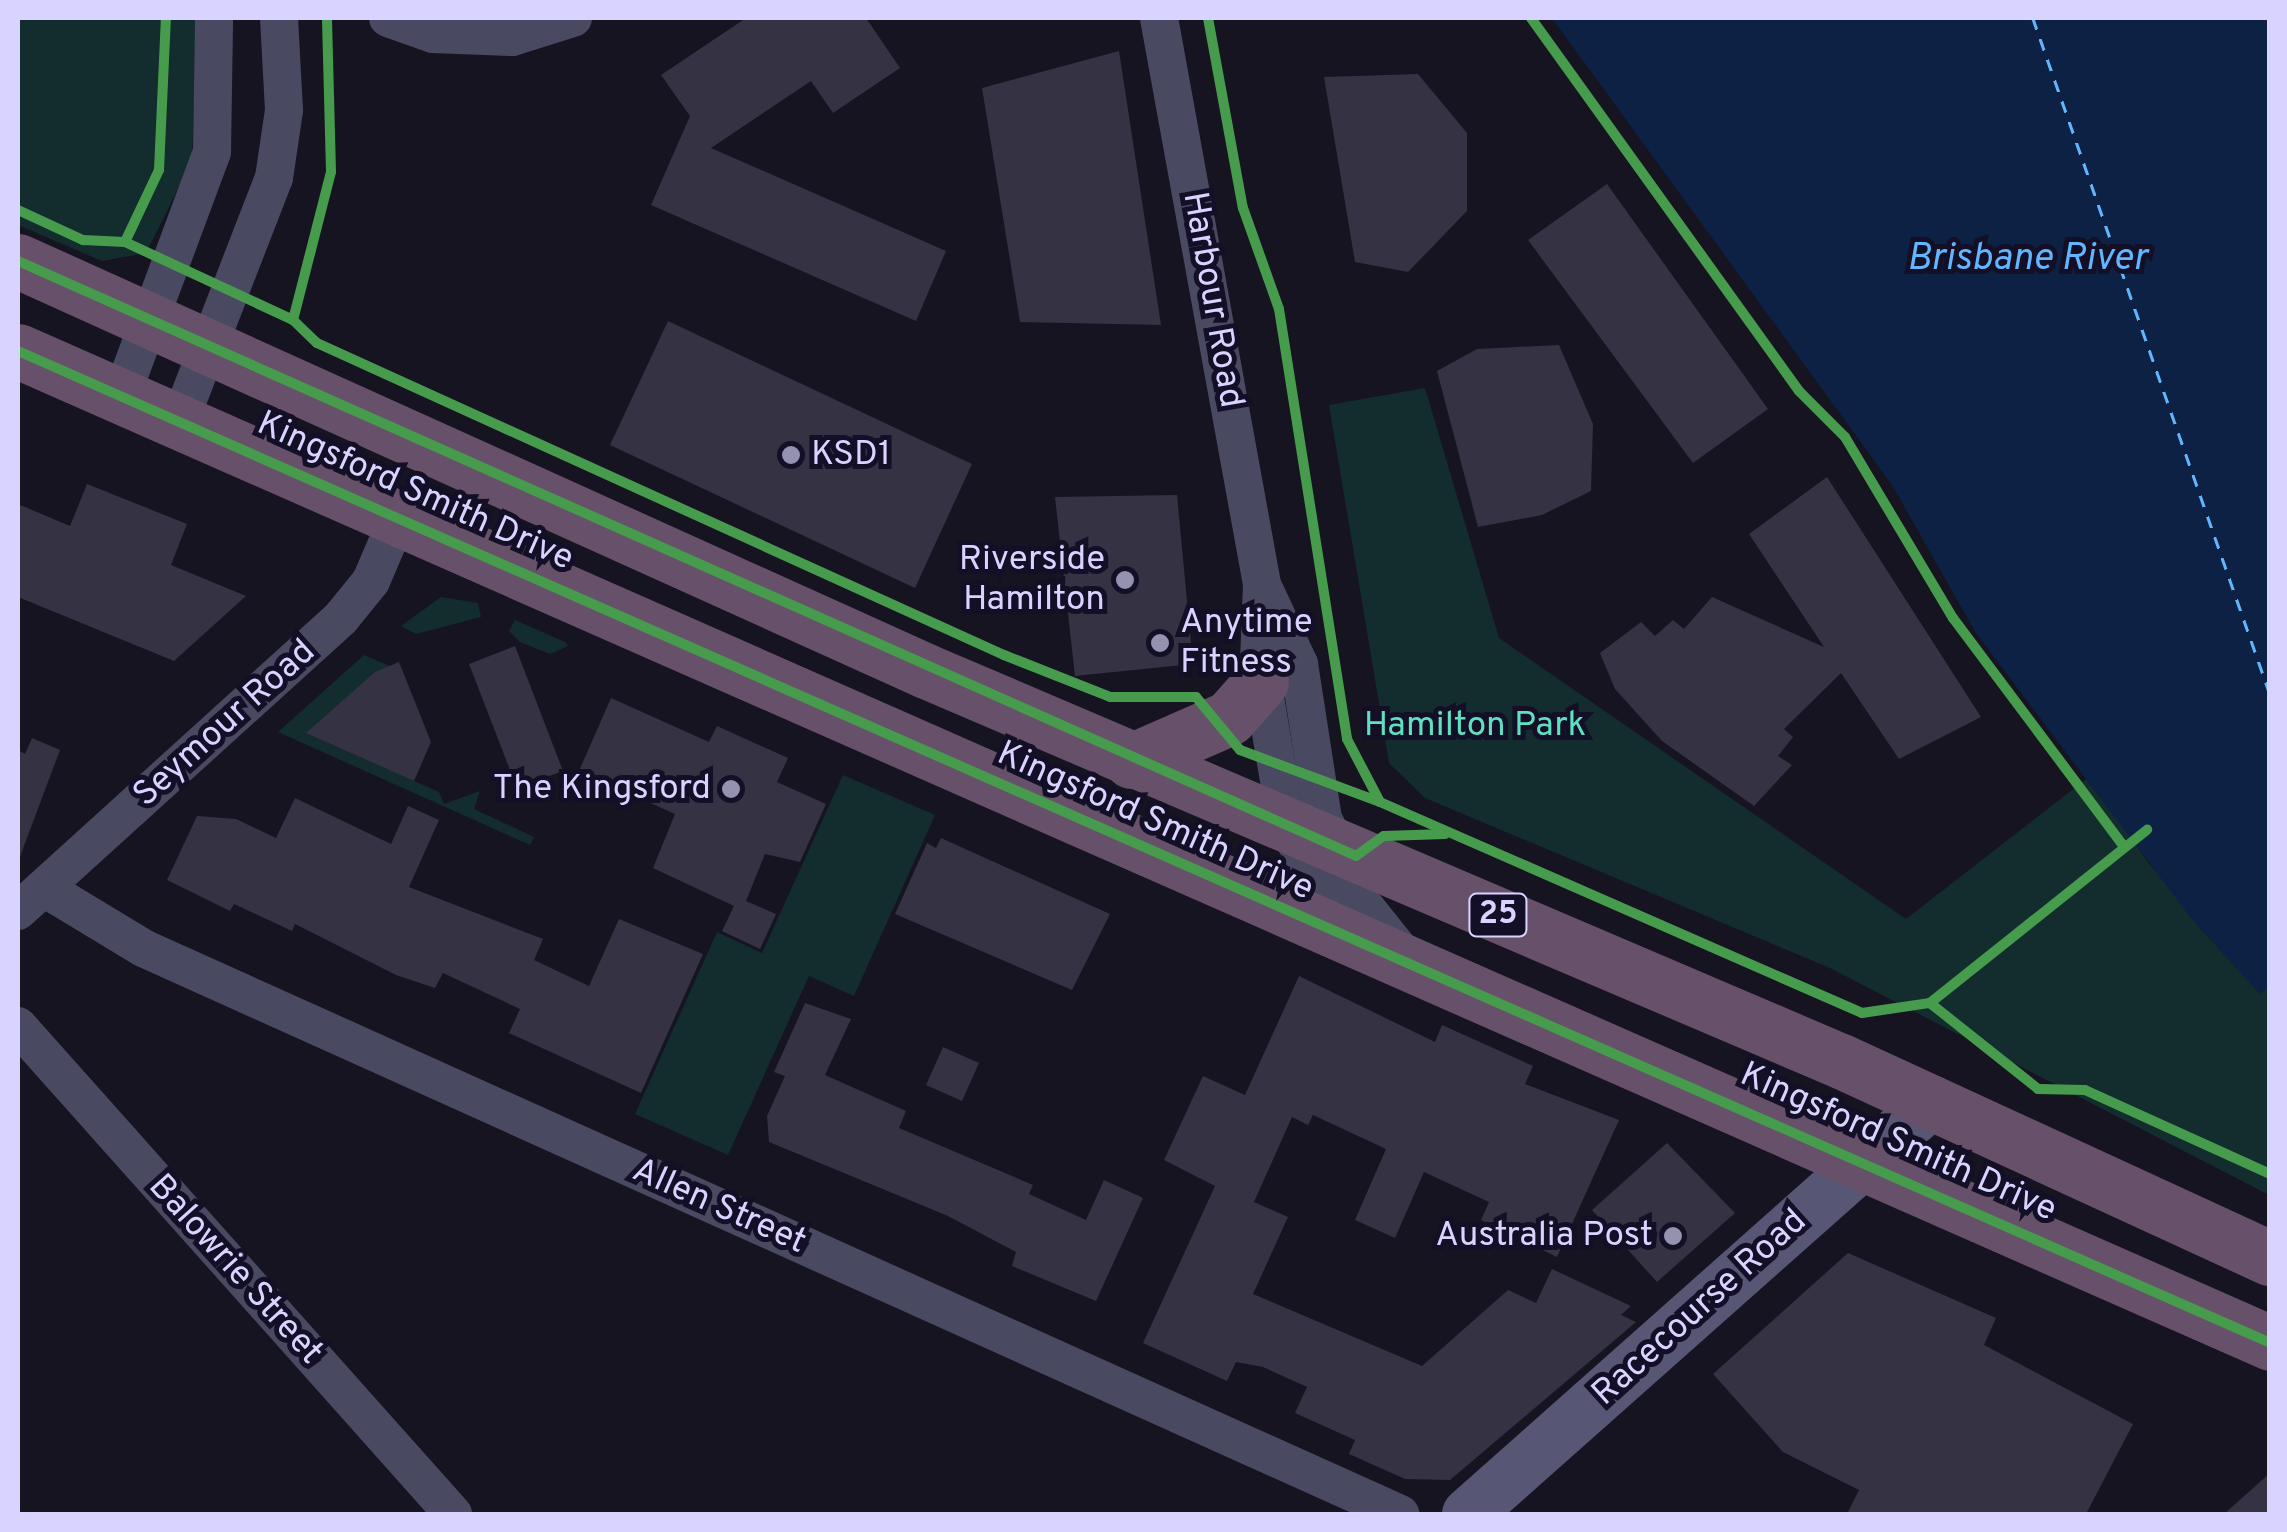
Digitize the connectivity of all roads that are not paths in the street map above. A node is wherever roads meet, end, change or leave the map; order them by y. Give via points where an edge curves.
1 (214, 18) edge
2 (280, 18) edge
3 (388, 18) edge
4 (573, 18) edge
5 (1159, 18) edge
6 (479, 26) edge
7 (18, 261) edge
8 (150, 322) junction
9 (210, 348) junction
10 (18, 352) edge
11 (122, 394) junction
12 (180, 420) junction
13 (400, 513) junction
14 (1262, 584) junction
15 (1261, 682) junction
16 (1132, 761) junction
17 (1287, 827) junction
18 (1338, 848) junction
19 (31, 899) edge
20 (1411, 965) junction
21 (18, 1026) edge
22 (1932, 1102) junction
23 (1868, 1158) junction
24 (2270, 1258) edge
25 (2270, 1342) edge
26 (453, 1514) edge
27 (1400, 1514) edge
28 (1468, 1514) edge

1 - 8 street via 212,152
2 - 9 street via 284,110 274,178
3 - 6 street via 433,34
4 - 6 street via 532,38
5 - 14 street, Harbour Road
7 - 8 highway, Kingsford Smith Drive / 25
8 - 9 highway, Kingsford Smith Drive / 25
8 - 11 street
9 - 12 street
9 - 16 highway, Kingsford Smith Drive / 25
10 - 11 highway, Kingsford Smith Drive / 25
11 - 12 highway, Kingsford Smith Drive / 25
12 - 13 highway, Kingsford Smith Drive / 25
13 - 19 street, Seymour Road via 371,582 342,618
13 - 20 highway, Kingsford Smith Drive / 25
14 - 15 street, Harbour Road
14 - 18 street, Harbour Road via 1299,664 1324,819
15 - 16 highway via 1229,718
15 - 17 street, Harbour Road
16 - 17 highway, Kingsford Smith Drive / 25
17 - 18 highway, Kingsford Smith Drive / 25
17 - 20 street, Harbour Road via 1311,870 1366,908
18 - 22 highway, Kingsford Smith Drive / 25
19 - 27 street, Allen Street
20 - 23 highway, Kingsford Smith Drive / 25
21 - 26 street, Balowrie Street
22 - 23 street, Racecourse Road
22 - 24 highway, Kingsford Smith Drive / 25
23 - 25 highway, Kingsford Smith Drive / 25
23 - 28 street, Racecourse Road

